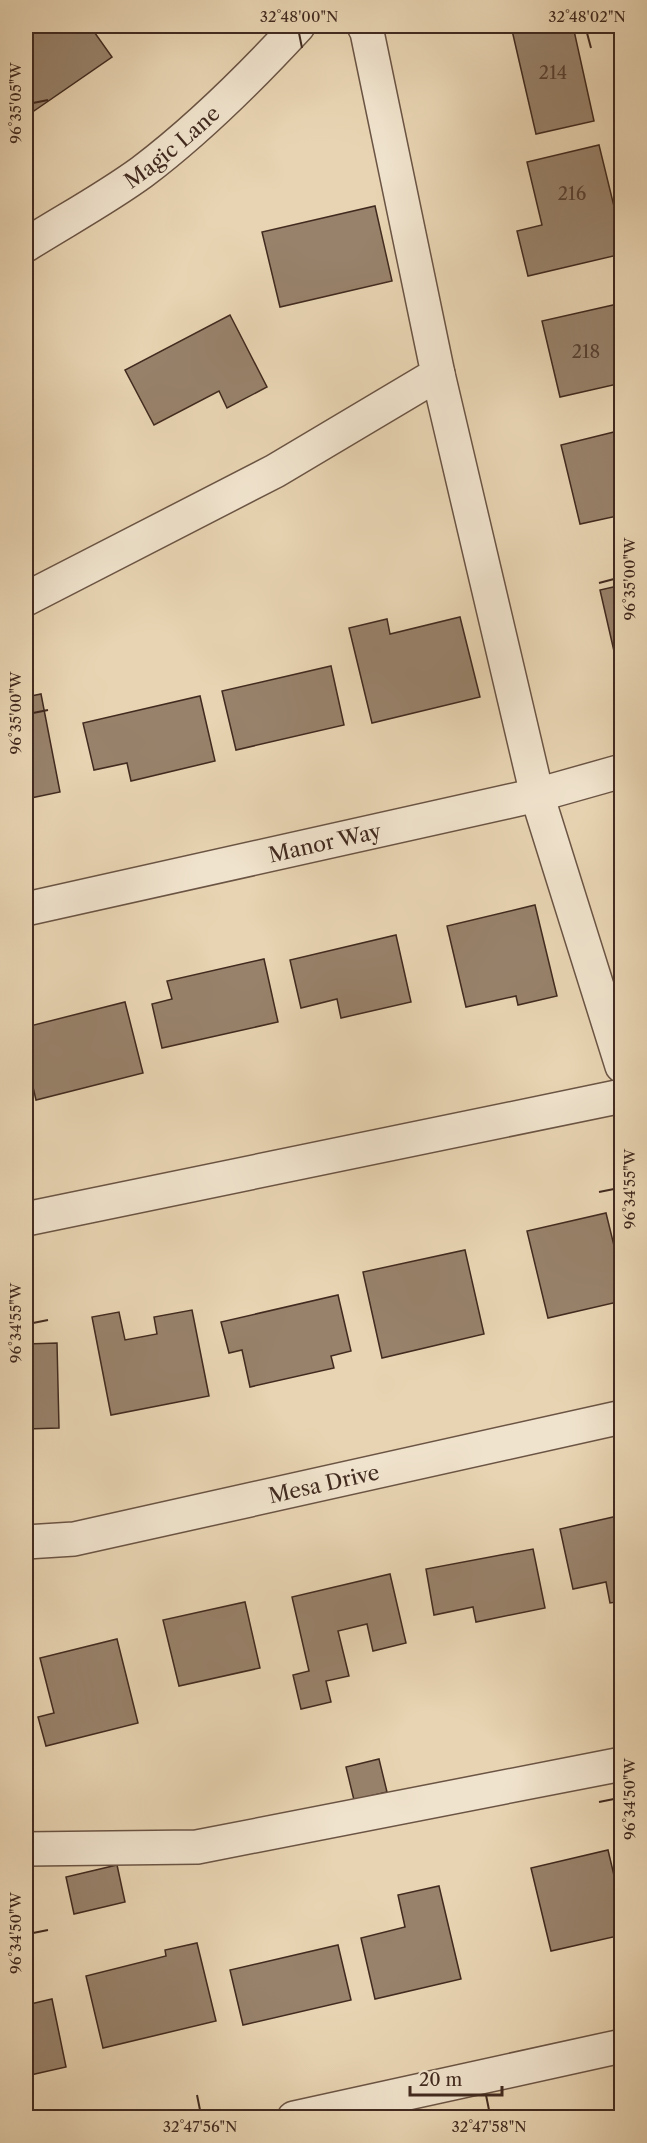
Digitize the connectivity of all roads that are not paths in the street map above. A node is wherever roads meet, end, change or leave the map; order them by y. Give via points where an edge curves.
1 (298, 26) edge
2 (364, 26) edge
3 (26, 245) edge
4 (438, 374) junction
5 (26, 599) edge
6 (621, 771) edge
7 (537, 795) junction
8 (26, 909) edge
9 (621, 1066) edge
10 (621, 1096) edge
11 (26, 1219) edge
12 (621, 1417) edge
13 (26, 1542) edge
14 (621, 1764) edge
15 (26, 1849) edge
16 (621, 2046) edge
17 (294, 2118) edge

1 - 3 street, Magic Lane via 197,127 141,173
2 - 4 street
4 - 5 street via 274,471
4 - 7 street
6 - 7 street, Manor Way
7 - 8 street, Manor Way
7 - 9 street
10 - 11 street
12 - 13 street, Mesa Drive via 74,1539
14 - 15 street via 197,1847
16 - 17 street

